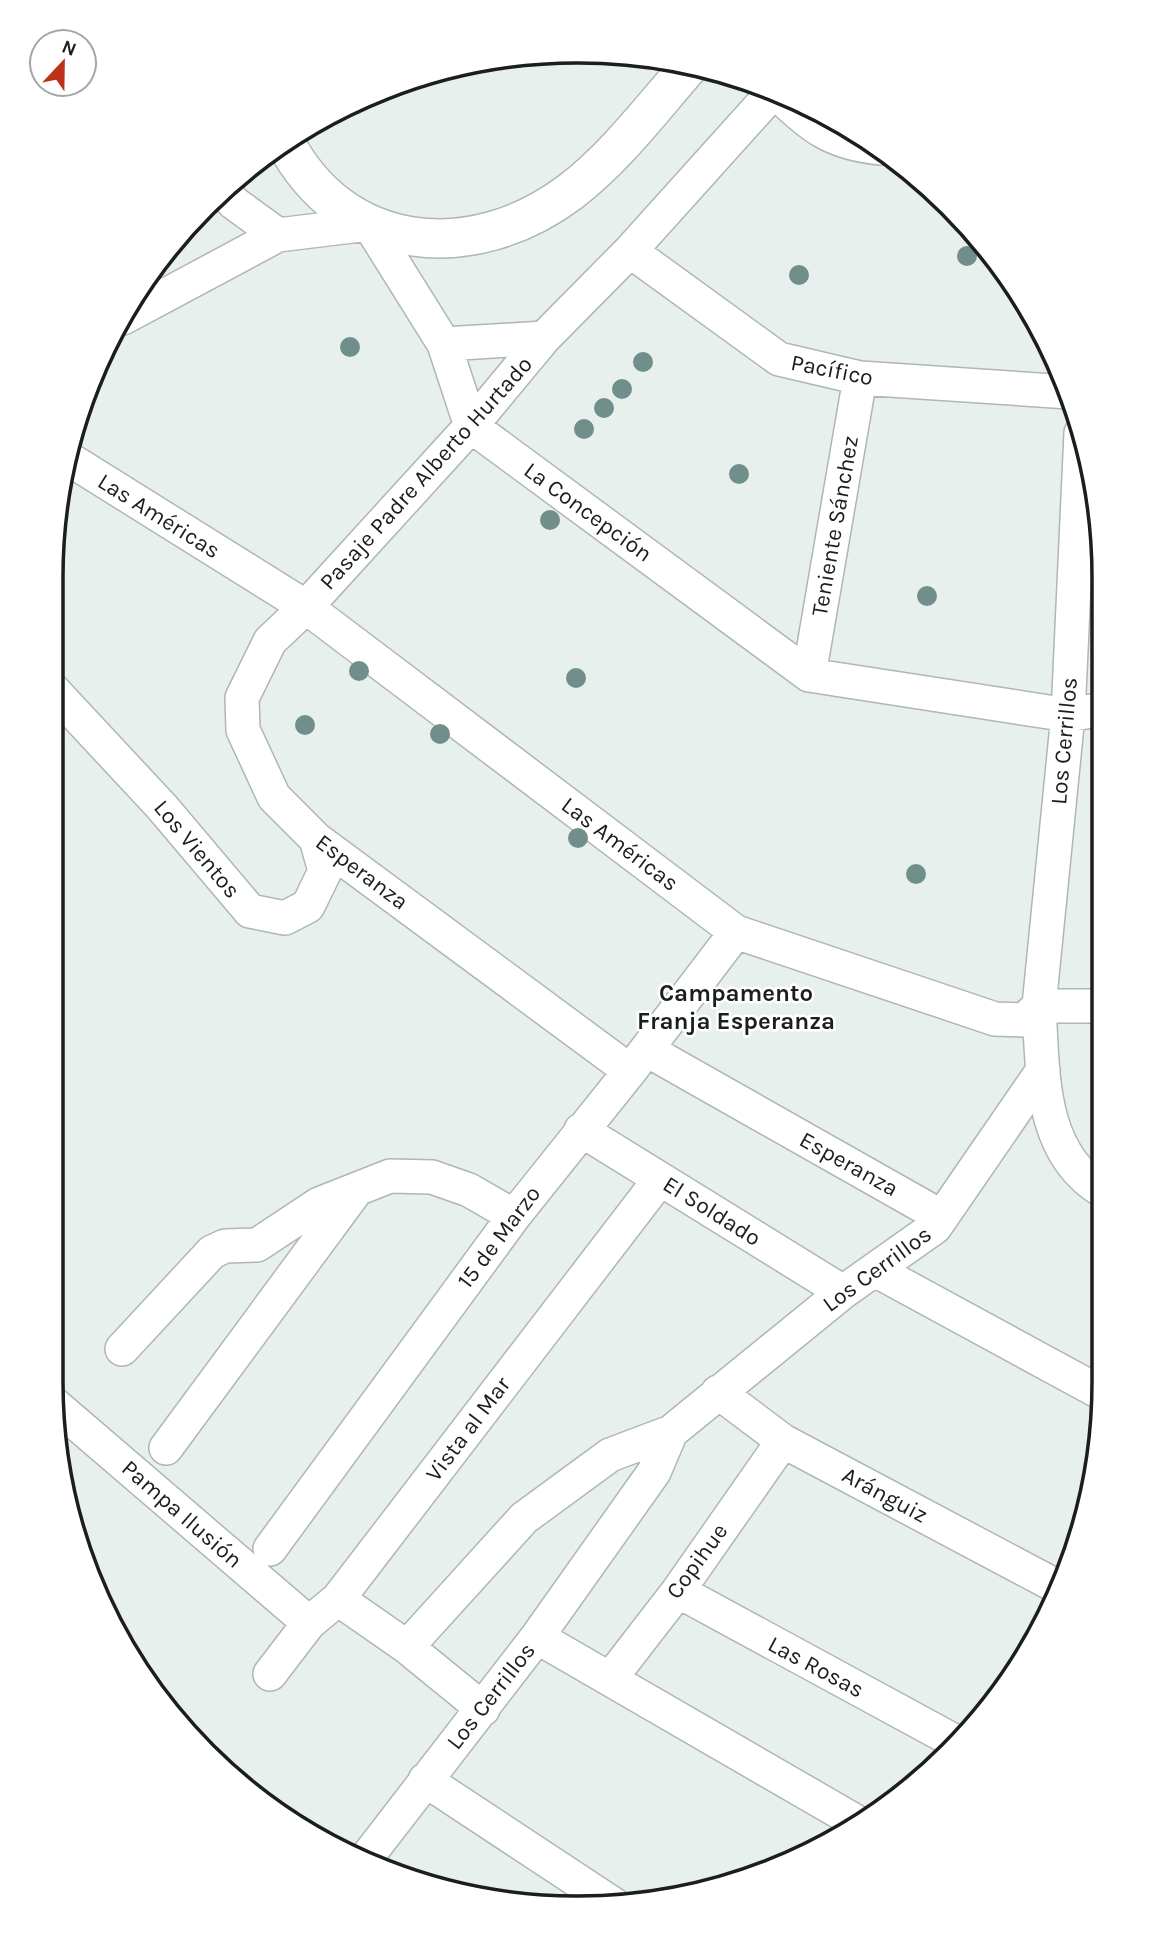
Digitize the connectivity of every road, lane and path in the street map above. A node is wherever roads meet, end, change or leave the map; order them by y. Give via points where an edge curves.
1 (682, 74) edge
2 (766, 99) edge
3 (800, 114) edge
4 (857, 146) edge
5 (290, 151) edge
6 (230, 199) edge
7 (369, 225) junction
8 (278, 236) junction
9 (630, 251) junction
10 (139, 310) edge
11 (544, 338) junction
12 (444, 344) junction
13 (860, 378) junction
14 (1057, 392) edge
15 (471, 426) junction
16 (76, 464) edge
17 (1079, 467) edge
18 (306, 607) junction
19 (809, 675) junction
20 (63, 702) edge
21 (1092, 711) edge
22 (1068, 715) junction
23 (316, 839) junction
24 (736, 932) junction
25 (1039, 1006) junction
26 (1092, 1006) edge
27 (639, 1061) junction
28 (1043, 1070) junction
29 (581, 1130) junction
30 (660, 1179) junction
31 (1092, 1181) edge
32 (357, 1189) junction
33 (514, 1216) junction
34 (942, 1217) junction
35 (875, 1270) junction
36 (843, 1292) junction
37 (122, 1349) dead end
38 (1092, 1388) edge
39 (718, 1392) junction
40 (64, 1413) edge
41 (671, 1432) junction
42 (783, 1441) junction
43 (166, 1448) dead end
44 (270, 1549) dead end
45 (1051, 1583) edge
46 (678, 1591) junction
47 (338, 1599) junction
48 (309, 1623) junction
49 (537, 1637) junction
50 (407, 1647) junction
51 (270, 1674) dead end
52 (610, 1679) junction
53 (483, 1709) junction
54 (948, 1738) edge
55 (425, 1780) junction
56 (849, 1818) edge
57 (371, 1853) edge
58 (600, 1895) edge

1 - 7 main road via 589,176 542,210 500,229 454,239 411,237
2 - 9 street, Pasaje Padre Alberto Hurtado
3 - 4 street via 820,132
5 - 7 main road via 325,196
6 - 8 street
7 - 8 street
7 - 12 street
8 - 10 street
9 - 11 street, Pasaje Padre Alberto Hurtado
9 - 13 street, Pacífico via 779,359
11 - 12 street, Pasaje Padre Alberto Hurtado
11 - 15 street, Pasaje Padre Alberto Hurtado
12 - 15 street
13 - 14 street, Pacífico
13 - 19 street, Teniente Sánchez
15 - 18 street, Pasaje Padre Alberto Hurtado
15 - 19 street, La Concepción
16 - 18 street, Las Américas
17 - 22 street, Los Cerrillos
18 - 23 street, Esperanza via 270,640 242,698 242,720 274,797
18 - 24 street, Las Américas
19 - 22 street, La Concepción
20 - 23 street, Los Vientos via 162,807 250,911 285,918 308,906 325,871
21 - 22 street, La Concepción
22 - 25 street, Los Cerrillos
23 - 27 street, Esperanza
24 - 25 street, Las Américas via 995,1019 1024,1020
24 - 27 street, 15 de Marzo
25 - 26 street
25 - 28 street
27 - 29 street, 15 de Marzo
27 - 34 street, Esperanza
28 - 31 street via 1045,1102 1066,1159
28 - 34 street, Los Cerrillos
29 - 30 street, El Soldado
29 - 33 street, 15 de Marzo
30 - 36 street, El Soldado
30 - 47 street, Vista al Mar
32 - 33 street via 390,1176 432,1177 469,1190
32 - 37 street via 320,1204 257,1245 225,1246 212,1252
32 - 43 street
33 - 44 street, 15 de Marzo
34 - 35 street, Los Cerrillos via 935,1227
35 - 36 street, Los Cerrillos
35 - 38 street
36 - 39 street, Los Cerrillos
39 - 41 street, Los Cerrillos
39 - 42 street, Aránguiz
40 - 48 street, Pampa Ilusión
41 - 49 street, Los Cerrillos via 654,1472
41 - 50 street, Los Cerrillos via 610,1455 524,1518
42 - 45 street, Aránguiz
42 - 46 street, Copihue
46 - 52 street, Copihue
46 - 54 street, Las Rosas
47 - 48 street, Vista al Mar
47 - 50 street
48 - 51 street, Vista al Mar
49 - 52 street
49 - 53 street, Los Cerrillos
50 - 53 street
52 - 56 street
53 - 55 street, Los Cerrillos
55 - 57 street, Los Cerrillos
55 - 58 street

